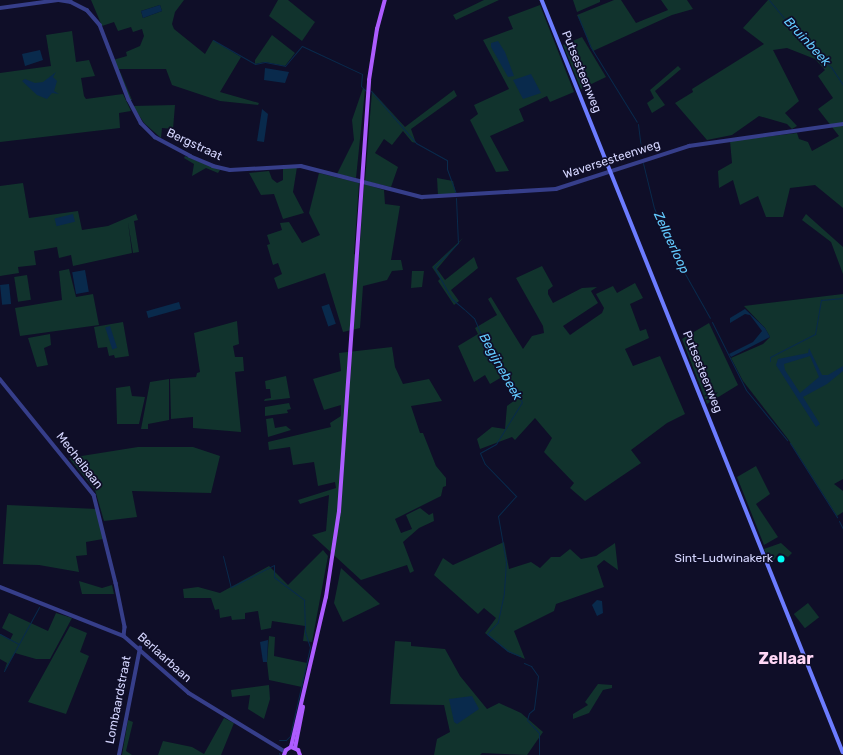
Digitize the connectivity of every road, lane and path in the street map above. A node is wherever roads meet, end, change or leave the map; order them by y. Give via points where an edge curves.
1 (385, 0) edge
2 (542, 0) edge
3 (0, 8) edge
4 (843, 124) edge
5 (610, 171) junction
6 (386, 188) joint
7 (0, 379) edge
8 (0, 588) edge
9 (124, 636) junction
10 (140, 648) junction
11 (293, 747) junction
12 (843, 752) edge
13 (284, 753) edge
14 (119, 755) edge
15 (300, 755) edge

1 - 11 main road via 372,57 342,470 333,554
2 - 5 main road, Putsesteenweg
3 - 6 street, Bergstraat via 59,0 71,2 87,10 100,25 128,100 141,123 164,143 190,156 230,170 301,166
4 - 5 street, Waversesteenweg via 689,146
5 - 6 street, Waversesteenweg via 545,190 427,197
5 - 12 main road, Putsesteenweg
7 - 9 street, Mechelbaan via 90,489 98,504 125,628
8 - 9 street, Berlaarbaan
9 - 10 street, Berlaarbaan
10 - 13 street, Berlaarbaan via 189,693
10 - 14 street, Lombaardstraat
11 - 13 main road
11 - 15 main road

